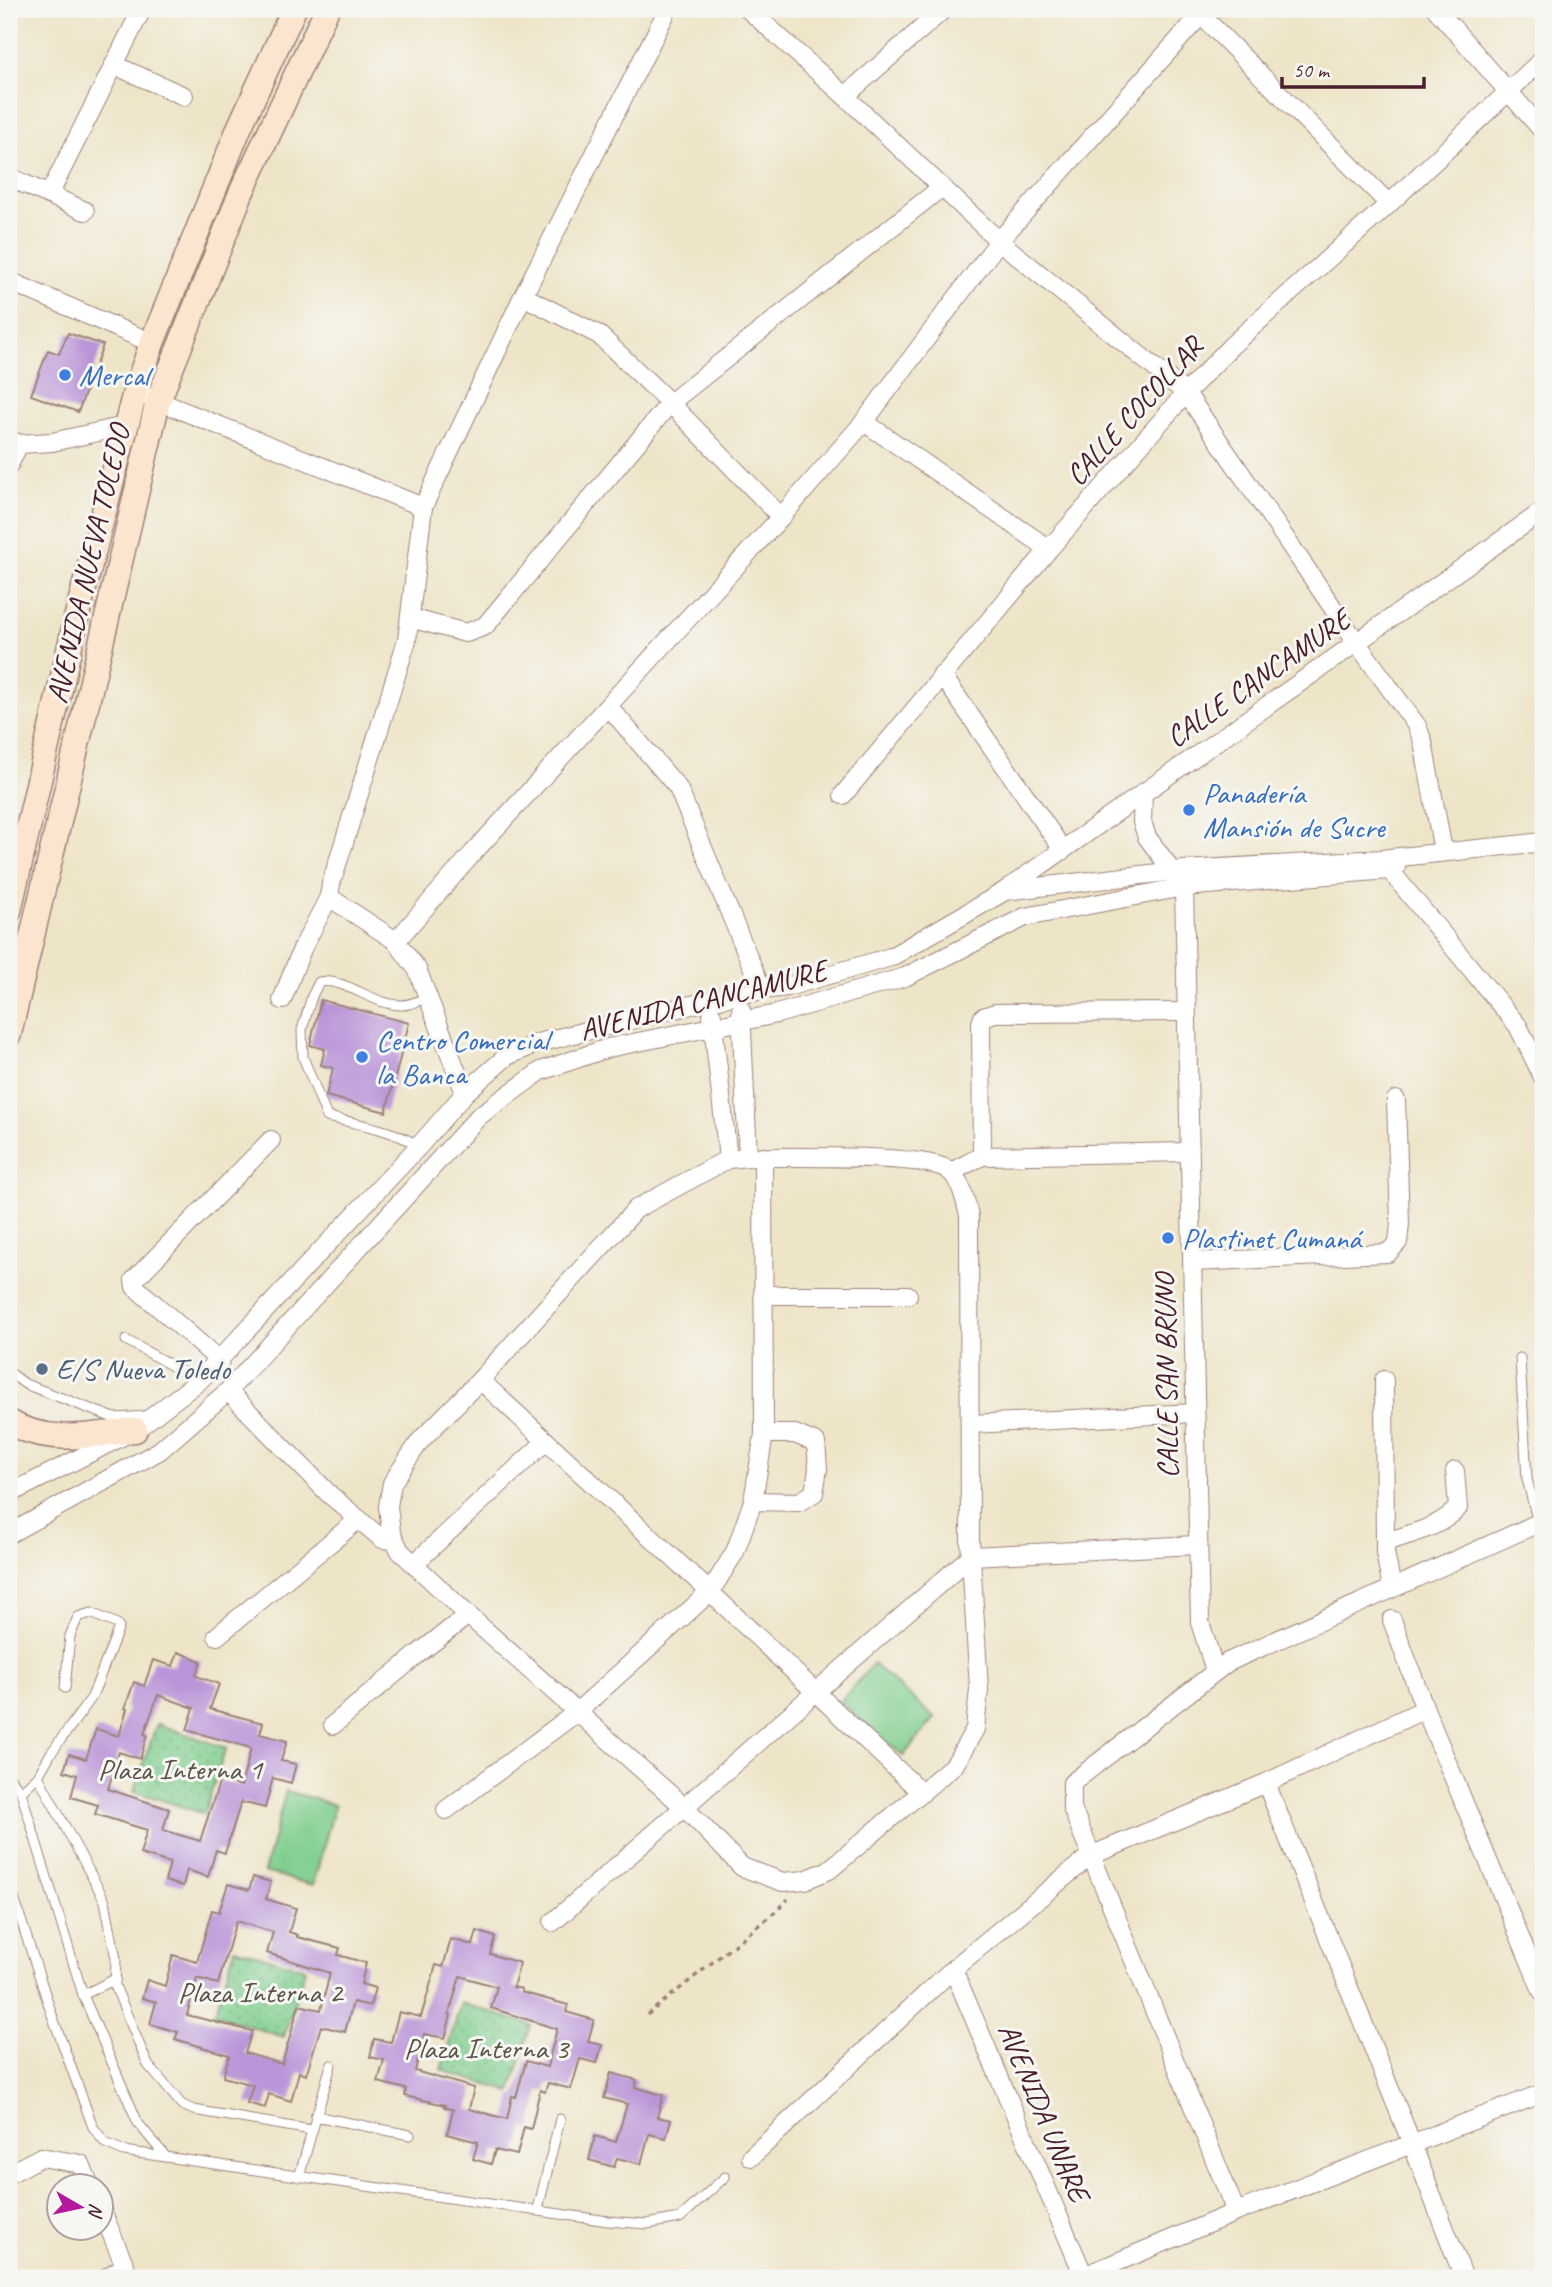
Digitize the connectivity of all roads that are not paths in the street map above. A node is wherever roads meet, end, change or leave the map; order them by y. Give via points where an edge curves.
1 (142, 9) edge
2 (294, 9) edge
3 (327, 9) edge
4 (668, 9) edge
5 (748, 9) edge
6 (1436, 9) edge
7 (938, 11) edge
8 (1200, 11) edge
9 (1543, 59) edge
10 (114, 65) junction
11 (1509, 91) junction
12 (184, 96) dead end
13 (845, 96) junction
14 (1543, 131) edge
15 (9, 177) edge
16 (942, 187) junction
17 (49, 195) junction
18 (1389, 204) junction
19 (85, 211) dead end
20 (999, 241) junction
21 (9, 281) edge
22 (523, 296) junction
23 (152, 343) junction
24 (135, 392) junction
25 (1186, 393) junction
26 (158, 401) junction
27 (670, 403) junction
28 (864, 422) junction
29 (125, 426) junction
30 (14, 442) edge
31 (9, 465) edge
32 (423, 507) junction
33 (1543, 511) edge
34 (782, 517) junction
35 (1049, 549) junction
36 (411, 618) junction
37 (1357, 643) junction
38 (942, 675) junction
39 (609, 707) junction
40 (1143, 793) junction
41 (843, 795) dead end
42 (1543, 842) edge
43 (1063, 850) junction
44 (1443, 851) junction
45 (1384, 864) junction
46 (1173, 872) junction
47 (1184, 887) junction
48 (1005, 891) junction
49 (329, 897) junction
50 (9, 911) edge
51 (396, 941) junction
52 (762, 990) junction
53 (738, 996) junction
54 (428, 997) junction
55 (282, 1000) dead end
56 (710, 1001) junction
57 (1186, 1012) junction
58 (743, 1021) junction
59 (715, 1026) junction
60 (9, 1034) edge
61 (743, 1070) junction
62 (718, 1072) junction
63 (1543, 1077) edge
64 (465, 1093) junction
65 (1396, 1100) dead end
66 (271, 1140) dead end
67 (419, 1146) junction
68 (1189, 1152) junction
69 (982, 1156) junction
70 (756, 1157) junction
71 (728, 1159) junction
72 (950, 1172) junction
73 (1193, 1262) junction
74 (763, 1295) junction
75 (908, 1295) dead end
76 (126, 1339) dead end
77 (1520, 1358) dead end
78 (220, 1361) junction
79 (9, 1372) edge
80 (480, 1380) junction
81 (1384, 1380) dead end
82 (199, 1381) junction
83 (228, 1391) junction
84 (1195, 1413) junction
85 (157, 1415) junction
86 (9, 1422) edge
87 (971, 1424) junction
88 (135, 1430) junction
89 (764, 1434) junction
90 (545, 1442) junction
91 (1455, 1471) dead end
92 (9, 1494) edge
93 (754, 1501) junction
94 (359, 1519) junction
95 (1541, 1522) edge
96 (9, 1534) edge
97 (394, 1540) junction
98 (1386, 1542) junction
99 (1197, 1545) junction
100 (971, 1556) junction
101 (414, 1564) junction
102 (1392, 1588) junction
103 (710, 1592) junction
104 (468, 1615) junction
105 (1392, 1620) dead end
106 (218, 1636) dead end
107 (1215, 1671) junction
108 (65, 1688) dead end
109 (814, 1692) junction
110 (1425, 1709) junction
111 (577, 1712) junction
112 (333, 1726) dead end
113 (38, 1776) junction
114 (9, 1777) edge
115 (1266, 1783) junction
116 (21, 1792) junction
117 (922, 1793) junction
118 (682, 1807) junction
119 (446, 1810) dead end
120 (1090, 1856) junction
121 (9, 1883) edge
122 (553, 1922) dead end
123 (953, 1969) junction
124 (115, 1979) junction
125 (1543, 1993) edge
126 (83, 1996) junction
127 (331, 2065) dead end
128 (1543, 2093) edge
129 (315, 2116) junction
130 (560, 2119) dead end
131 (311, 2130) junction
132 (411, 2135) dead end
133 (1412, 2144) junction
134 (166, 2157) junction
135 (751, 2157) dead end
136 (84, 2172) edge
137 (9, 2174) edge
138 (299, 2177) junction
139 (725, 2177) dead end
140 (538, 2209) junction
141 (1236, 2212) junction
142 (115, 2242) edge
143 (128, 2272) edge
144 (106, 2278) edge
145 (1464, 2278) edge

1 - 10 street
2 - 23 main road, AVENIDA NUEVA TOLEDO via 240,126
3 - 26 main road, AVENIDA NUEVA TOLEDO via 241,193
4 - 22 street
5 - 13 street
6 - 11 street
7 - 13 street
8 - 18 street
8 - 20 street
9 - 11 street, CALLE COCOLLAR
10 - 12 street
10 - 17 street
11 - 14 street
11 - 18 street, CALLE COCOLLAR
13 - 16 street
15 - 17 street
16 - 20 street
16 - 27 street
17 - 19 street
18 - 25 street, CALLE COCOLLAR via 1231,346
20 - 25 street
20 - 28 street
21 - 23 street
22 - 27 street via 599,335
22 - 32 street
23 - 24 main road, AVENIDA NUEVA TOLEDO
24 - 26 street
24 - 29 main road, AVENIDA NUEVA TOLEDO
25 - 35 street, CALLE COCOLLAR
25 - 37 street
26 - 32 street
26 - 60 main road, AVENIDA NUEVA TOLEDO
27 - 34 street
27 - 36 street via 485,626 466,633
28 - 34 street
28 - 35 street
29 - 30 street via 52,442
29 - 50 main road, AVENIDA NUEVA TOLEDO
30 - 31 street
32 - 36 street
33 - 37 street, CALLE CANCAMURE
34 - 39 street
35 - 38 street, CALLE COCOLLAR
36 - 49 street
37 - 40 street, CALLE CANCAMURE
37 - 44 street via 1417,726
38 - 41 street, CALLE COCOLLAR
38 - 43 street
39 - 51 street
39 - 52 street via 678,788
40 - 43 street, CALLE CANCAMURE
40 - 46 street via 1142,822 1147,837
42 - 44 street, AVENIDA CANCAMURE
43 - 48 street, CALLE CANCAMURE
44 - 45 street, AVENIDA CANCAMURE
45 - 46 street, AVENIDA CANCAMURE
45 - 47 street, AVENIDA CANCAMURE
45 - 63 street via 1518,1026
46 - 47 street
46 - 48 street, AVENIDA CANCAMURE
47 - 57 street, CALLE SAN BRUNO
47 - 58 street, AVENIDA CANCAMURE via 1025,917 905,977
48 - 52 street, AVENIDA CANCAMURE via 891,957
49 - 51 street
49 - 55 street
51 - 54 street via 417,969
52 - 53 street, AVENIDA CANCAMURE
53 - 56 street, AVENIDA CANCAMURE
53 - 58 street
54 - 64 street
54 - 67 lane via 405,1005 382,1003 332,980 318,982 302,1030 303,1057 327,1117 386,1130
56 - 59 street
56 - 64 street, AVENIDA CANCAMURE via 538,1043 506,1056
57 - 68 street, CALLE SAN BRUNO
57 - 69 street via 995,1013 983,1017
58 - 59 street, AVENIDA CANCAMURE
58 - 61 street
59 - 62 street
59 - 83 street, AVENIDA CANCAMURE via 608,1048 541,1071 479,1116
61 - 62 street
61 - 70 street
62 - 71 street
64 - 67 street
65 - 73 street via 1400,1224 1398,1242 1388,1253
66 - 78 street via 134,1280 135,1287
67 - 78 street
68 - 69 street
68 - 73 street, CALLE SAN BRUNO
69 - 72 street
70 - 71 street
70 - 72 street via 936,1163
70 - 74 street
71 - 80 street via 636,1209
72 - 87 street via 963,1192 969,1215
73 - 84 street, CALLE SAN BRUNO
74 - 75 street
74 - 89 street
76 - 82 lane
77 - 95 lane via 1527,1479
78 - 82 street
79 - 85 lane via 25,1384 114,1418
80 - 90 street
80 - 97 street via 419,1441 392,1483 388,1506
81 - 98 street
82 - 85 street
83 - 94 street
83 - 96 street, AVENIDA CANCAMURE via 159,1451
84 - 87 street
84 - 99 street, CALLE SAN BRUNO
85 - 88 street
86 - 88 main road via 35,1434 70,1437
87 - 100 street
88 - 92 street
89 - 93 street
89 - 93 street via 795,1434 816,1443 818,1469 814,1493 799,1502
90 - 101 street
90 - 103 street
91 - 98 street via 1458,1507 1448,1518
93 - 103 street via 735,1552
94 - 97 street via 382,1539
94 - 106 street
95 - 102 street
97 - 101 street
98 - 102 street
99 - 100 street
99 - 107 street, CALLE SAN BRUNO via 1200,1622
100 - 109 street
100 - 117 street via 979,1689 975,1729 955,1764
101 - 104 street
102 - 107 street
103 - 109 street
103 - 111 street
104 - 111 street
104 - 112 street
105 - 110 street
107 - 120 street via 1072,1783 1072,1808
108 - 113 lane via 70,1636 78,1617 90,1613 117,1624 92,1697
109 - 117 street
109 - 118 street
110 - 115 street
110 - 125 street
111 - 118 street
111 - 119 street
113 - 116 lane
113 - 124 lane via 105,1901 116,1959
114 - 116 lane
115 - 120 street
115 - 133 street
116 - 126 lane
117 - 118 street via 828,1870 805,1880 783,1882 742,1867
118 - 122 street
120 - 123 street
120 - 141 street
121 - 134 lane via 93,2127 105,2143 124,2151
123 - 135 street
123 - 141 street, AVENIDA UNARE via 1084,2276
124 - 126 lane
124 - 131 lane via 148,2065 182,2105
126 - 134 lane via 138,2123
127 - 129 lane
128 - 133 street
129 - 131 lane
129 - 132 lane
130 - 140 lane
131 - 138 lane
133 - 141 street
133 - 145 street
134 - 138 lane
136 - 137 street via 81,2164 41,2157
138 - 140 lane
139 - 140 lane via 680,2218 647,2224
142 - 143 street
143 - 144 street

